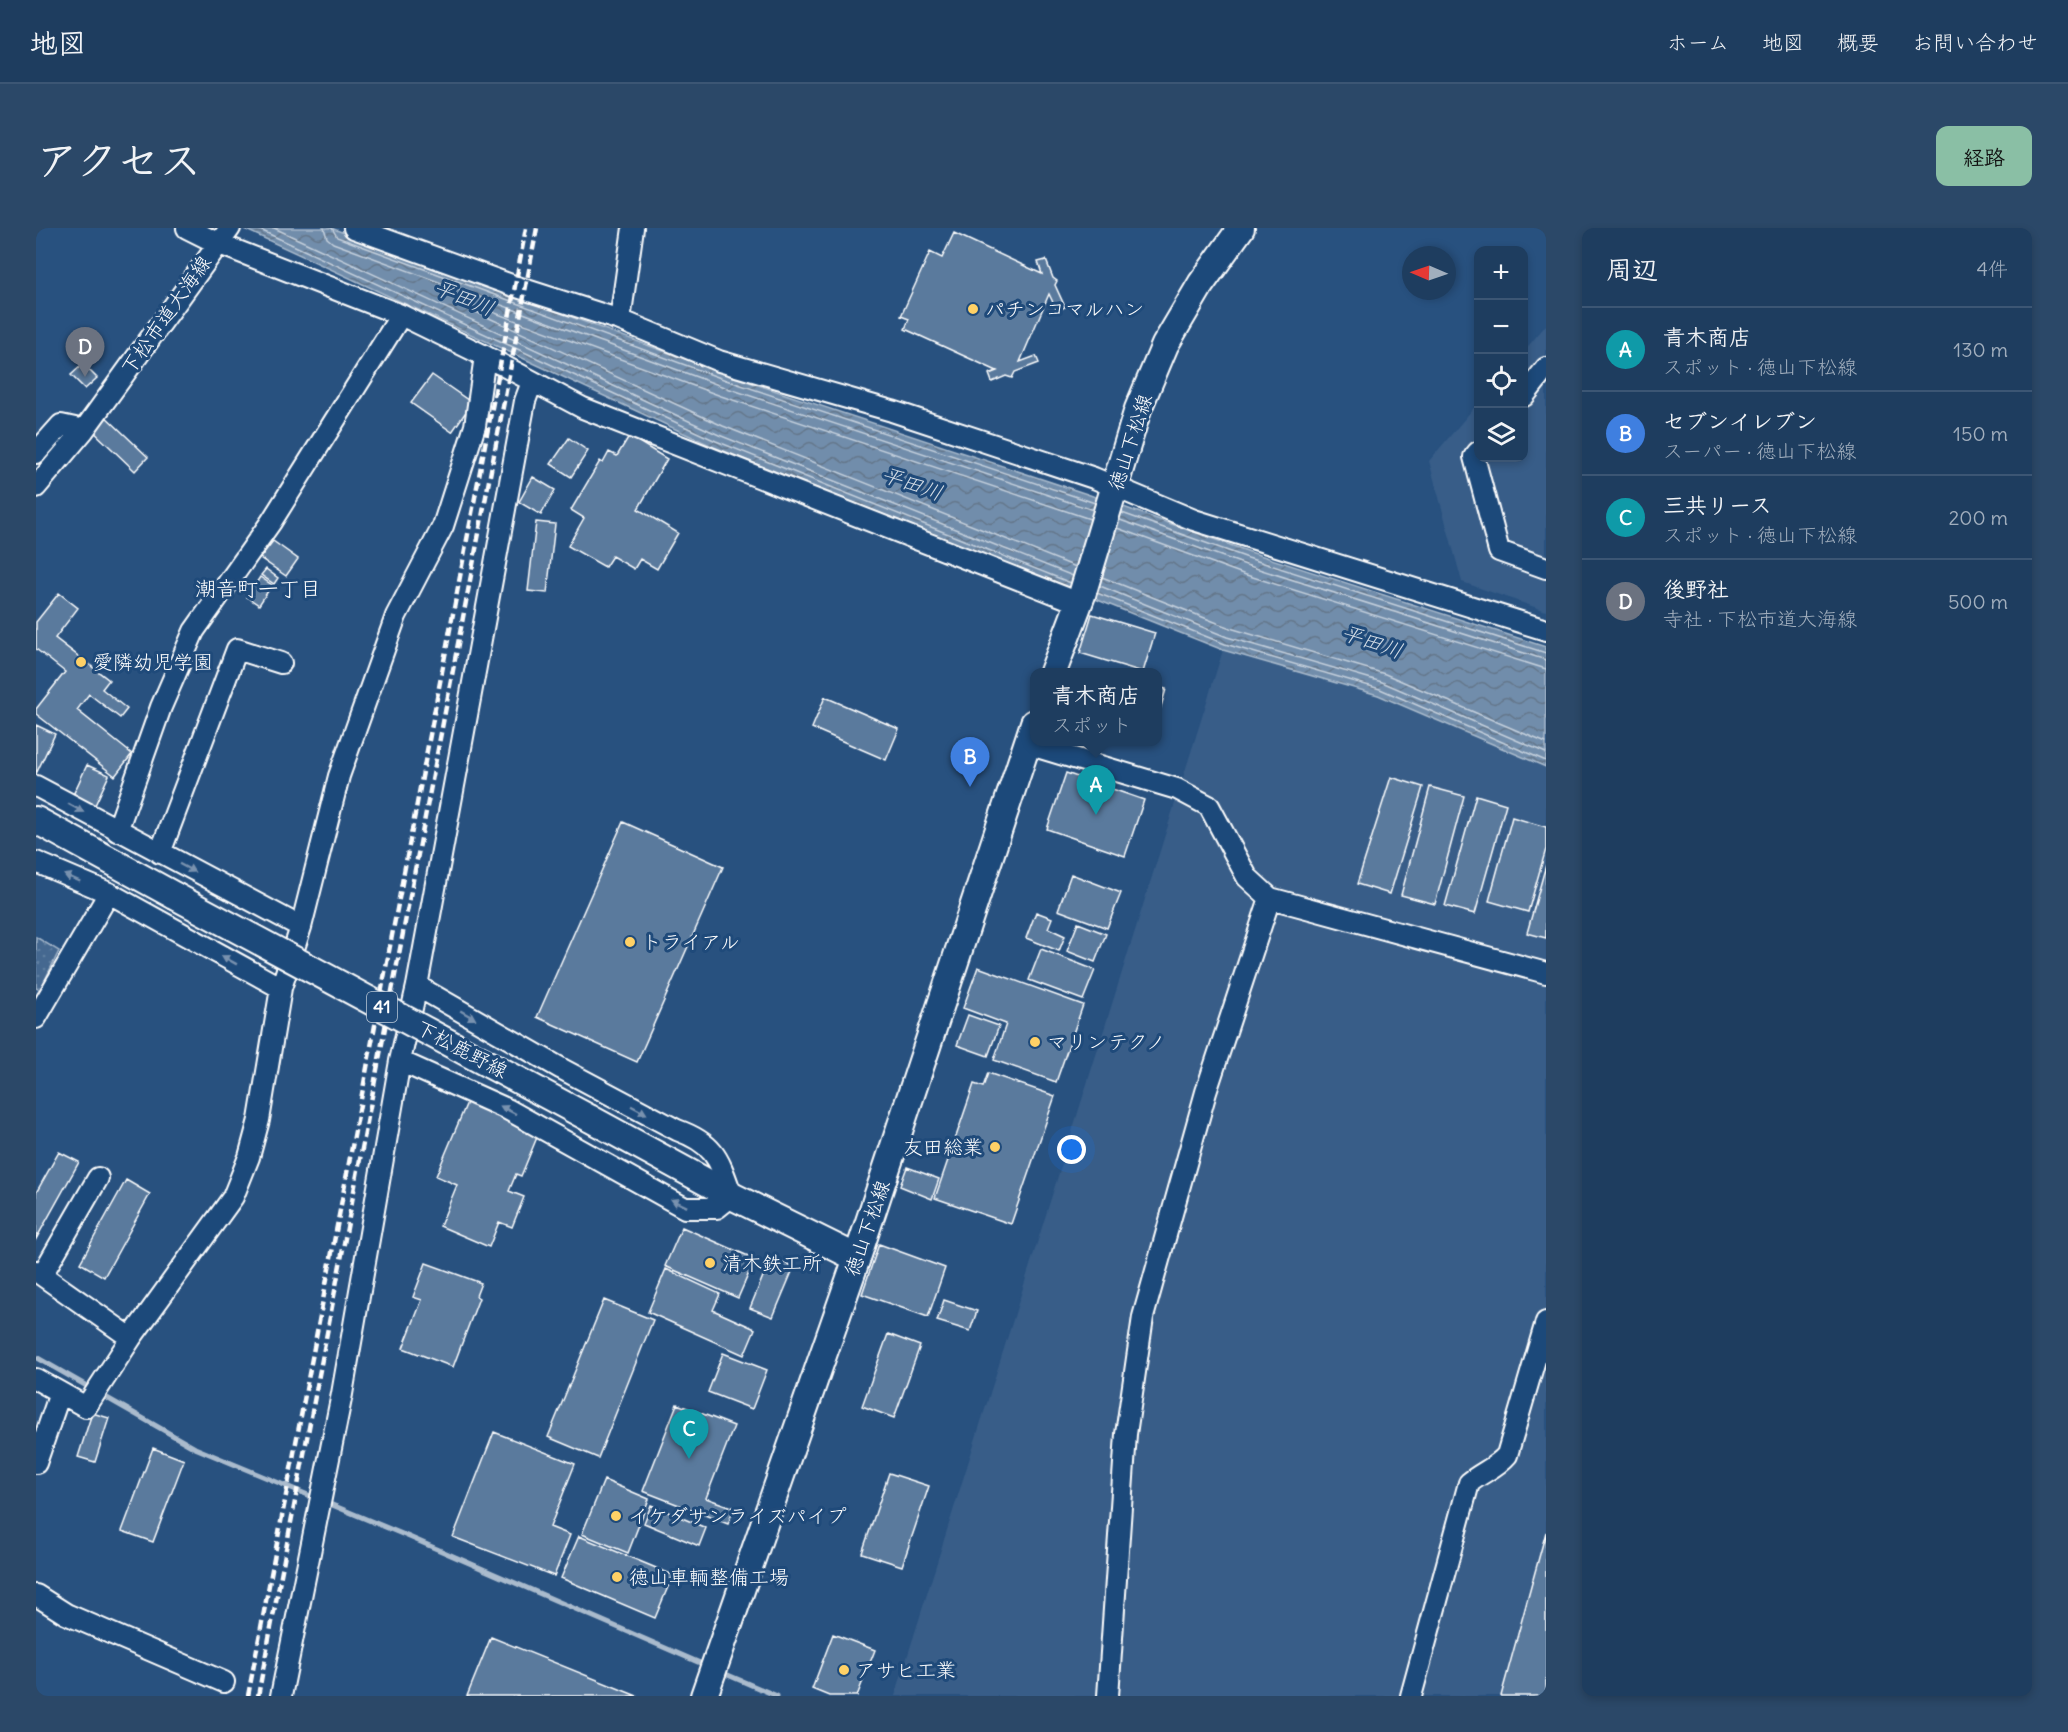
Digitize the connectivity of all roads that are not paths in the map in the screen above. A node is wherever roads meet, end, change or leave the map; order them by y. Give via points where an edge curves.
1 (187, 228) edge
2 (354, 228) edge
3 (633, 228) edge
4 (1241, 228) edge
5 (225, 234) edge
6 (401, 315) junction
7 (620, 320) junction
8 (485, 356) junction
9 (1546, 368) edge
10 (532, 382) junction
11 (1528, 391) edge
12 (84, 430) junction
13 (36, 453) edge
14 (1475, 462) edge
15 (36, 487) edge
16 (1113, 491) junction
17 (1546, 568) edge
18 (1080, 599) junction
19 (1546, 630) edge
20 (281, 663) dead end
21 (1054, 668) edge
22 (1030, 737) edge
23 (1061, 746) edge
24 (36, 786) edge
25 (36, 820) edge
26 (117, 831) junction
27 (160, 854) junction
28 (36, 862) edge
29 (109, 893) junction
30 (1270, 898) junction
31 (301, 927) junction
32 (1546, 973) edge
33 (417, 986) junction
34 (280, 988) junction
35 (36, 1018) edge
36 (400, 1061) junction
37 (98, 1178) dead end
38 (732, 1196) junction
39 (857, 1258) junction
40 (39, 1273) edge
41 (1546, 1322) edge
42 (131, 1338) junction
43 (36, 1380) edge
44 (60, 1393) junction
45 (36, 1463) edge
46 (36, 1595) edge
47 (224, 1682) dead end
48 (707, 1688) edge
49 (281, 1696) edge
50 (1108, 1696) edge
51 (1411, 1696) edge

1 - 5 street
2 - 7 street
3 - 7 street
4 - 16 main road, 徳山下松線 via 1201,284 1165,345 1138,410
5 - 6 street
5 - 12 street, 下松市道大海線
6 - 8 street
6 - 26 street via 271,522 194,631 161,707
7 - 16 street via 719,361 892,411 1094,478
8 - 10 street
8 - 31 street via 475,426 443,526 396,616 342,765
9 - 11 street
10 - 18 street via 583,408
10 - 33 street via 525,401
12 - 13 street via 61,425
12 - 15 street, 下松市道大海線
14 - 17 street via 1499,551
16 - 18 main road, 徳山下松線
16 - 19 street
18 - 21 main road, 徳山下松線
20 - 27 street via 237,649
22 - 39 main road, 徳山下松線
23 - 30 street via 1177,789 1209,806 1247,877
24 -> 26 street
25 - 38 main road, 下松鹿野線 / 41, bridge
26 - 27 street
27 -> 31 street
29 -> 28 street
34 -> 29 street
29 - 35 street
30 - 32 street
30 - 50 street via 1206,1092 1143,1317 1126,1434
31 - 34 street
33 - 36 street
33 -> 38 street via 562,1069 694,1136 718,1156
34 - 42 street via 259,1120 233,1197
38 -> 36 street via 717,1209 685,1208 507,1109
36 - 49 street via 342,1394
37 - 40 street
38 - 39 main road, 下松鹿野線 / 41
39 - 48 main road, 徳山下松線
40 - 42 street
41 - 51 street via 1507,1455 1498,1466 1469,1483
42 - 44 street via 86,1407
43 - 44 street
44 - 45 street
46 - 47 street via 66,1614

